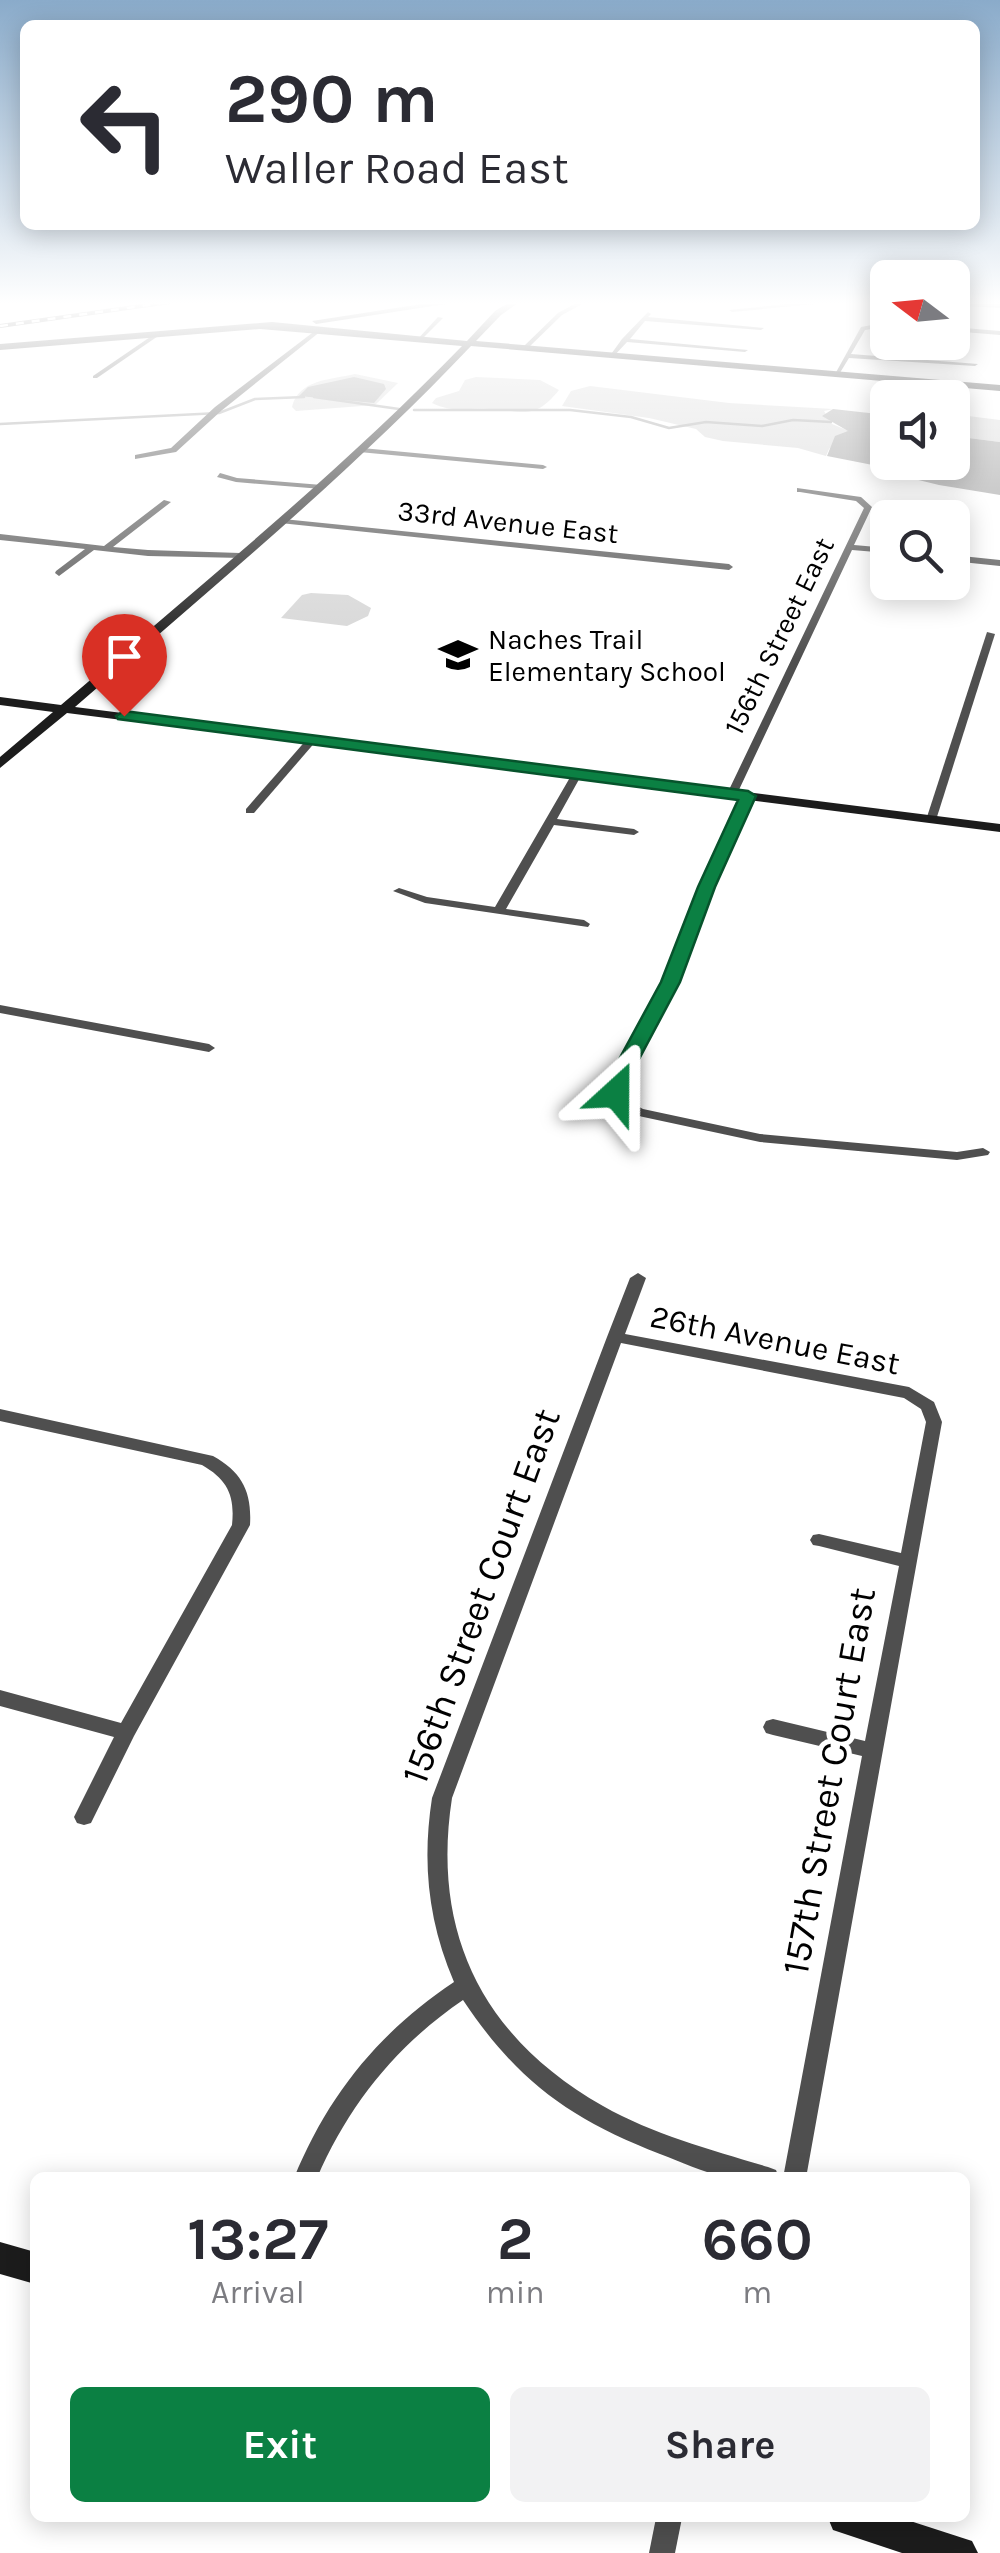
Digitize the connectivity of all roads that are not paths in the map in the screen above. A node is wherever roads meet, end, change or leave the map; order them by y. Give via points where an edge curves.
1 (207, 420) edge
2 (392, 420) edge
3 (362, 450) junction
4 (138, 457) dead end
5 (543, 468) dead end
6 (220, 474) dead end
7 (322, 486) junction
8 (800, 490) dead end
9 (168, 502) dead end
10 (283, 521) junction
11 (0, 538) edge
12 (92, 547) junction
13 (850, 547) junction
14 (106, 548) junction
15 (870, 549) edge
16 (240, 556) junction
17 (970, 560) edge
18 (1000, 563) edge
19 (729, 567) dead end
20 (59, 573) dead end
21 (990, 634) dead end
22 (0, 701) edge
23 (62, 708) junction
24 (312, 740) junction
25 (0, 764) edge
26 (577, 774) junction
27 (732, 794) junction
28 (748, 796) junction
29 (250, 811) dead end
30 (931, 820) junction
31 (551, 821) junction
32 (1000, 828) edge
33 (634, 832) dead end
34 (399, 891) dead end
35 (498, 912) junction
36 (584, 924) dead end
37 (0, 1009) edge
38 (208, 1048) dead end
39 (984, 1152) dead end
40 (638, 1278) dead end
41 (615, 1337) junction
42 (923, 1402) joint
43 (0, 1415) edge
44 (819, 1540) dead end
45 (907, 1561) junction
46 (0, 1698) edge
47 (773, 1727) dead end
48 (126, 1732) junction
49 (873, 1751) junction
50 (84, 1818) dead end
51 (466, 1986) junction
52 (308, 2172) edge
53 (748, 2172) edge
54 (795, 2172) edge
55 (0, 2258) edge
56 (30, 2267) edge
57 (668, 2522) edge
58 (858, 2522) edge
59 (662, 2553) edge
60 (960, 2553) edge

1 - 4 street via 173,450
2 - 3 main road
3 - 5 street
3 - 7 main road
6 - 7 street
7 - 10 main road
8 - 13 street, 156th Street East via 864,501 868,507
9 - 14 street
10 - 16 main road
10 - 19 street, 33rd Avenue East
11 - 12 street
12 - 14 street
12 - 20 street
13 - 15 street
13 - 27 street, 156th Street East
14 - 16 street
16 - 23 main road
17 - 18 street
21 - 30 street
22 - 23 main road
23 - 24 main road
23 - 25 main road
24 - 26 main road
24 - 29 street
26 - 27 main road
26 - 31 street
27 - 28 main road
28 - 30 main road
28 - 39 street via 616,1093 639,1112 760,1138 957,1156
30 - 32 main road
31 - 33 street
31 - 35 street
34 - 35 street
35 - 36 street
37 - 38 street
40 - 41 street, 156th Street Court East
41 - 42 street, 26th Avenue East via 893,1389
41 - 51 street, 156th Street Court East via 442,1798 435,1834 438,1906
42 - 45 street, 157th Street Court East via 934,1422
43 - 48 street via 189,1454 238,1483 241,1524
44 - 45 street
45 - 49 street, 157th Street Court East
46 - 48 street
47 - 49 street
48 - 50 street
49 - 54 street, 157th Street Court East
51 - 52 street via 400,2033 370,2064
51 - 53 street, 156th Street Court East via 511,2050 559,2092 619,2129
55 - 56 main road
57 - 59 street
58 - 60 main road

